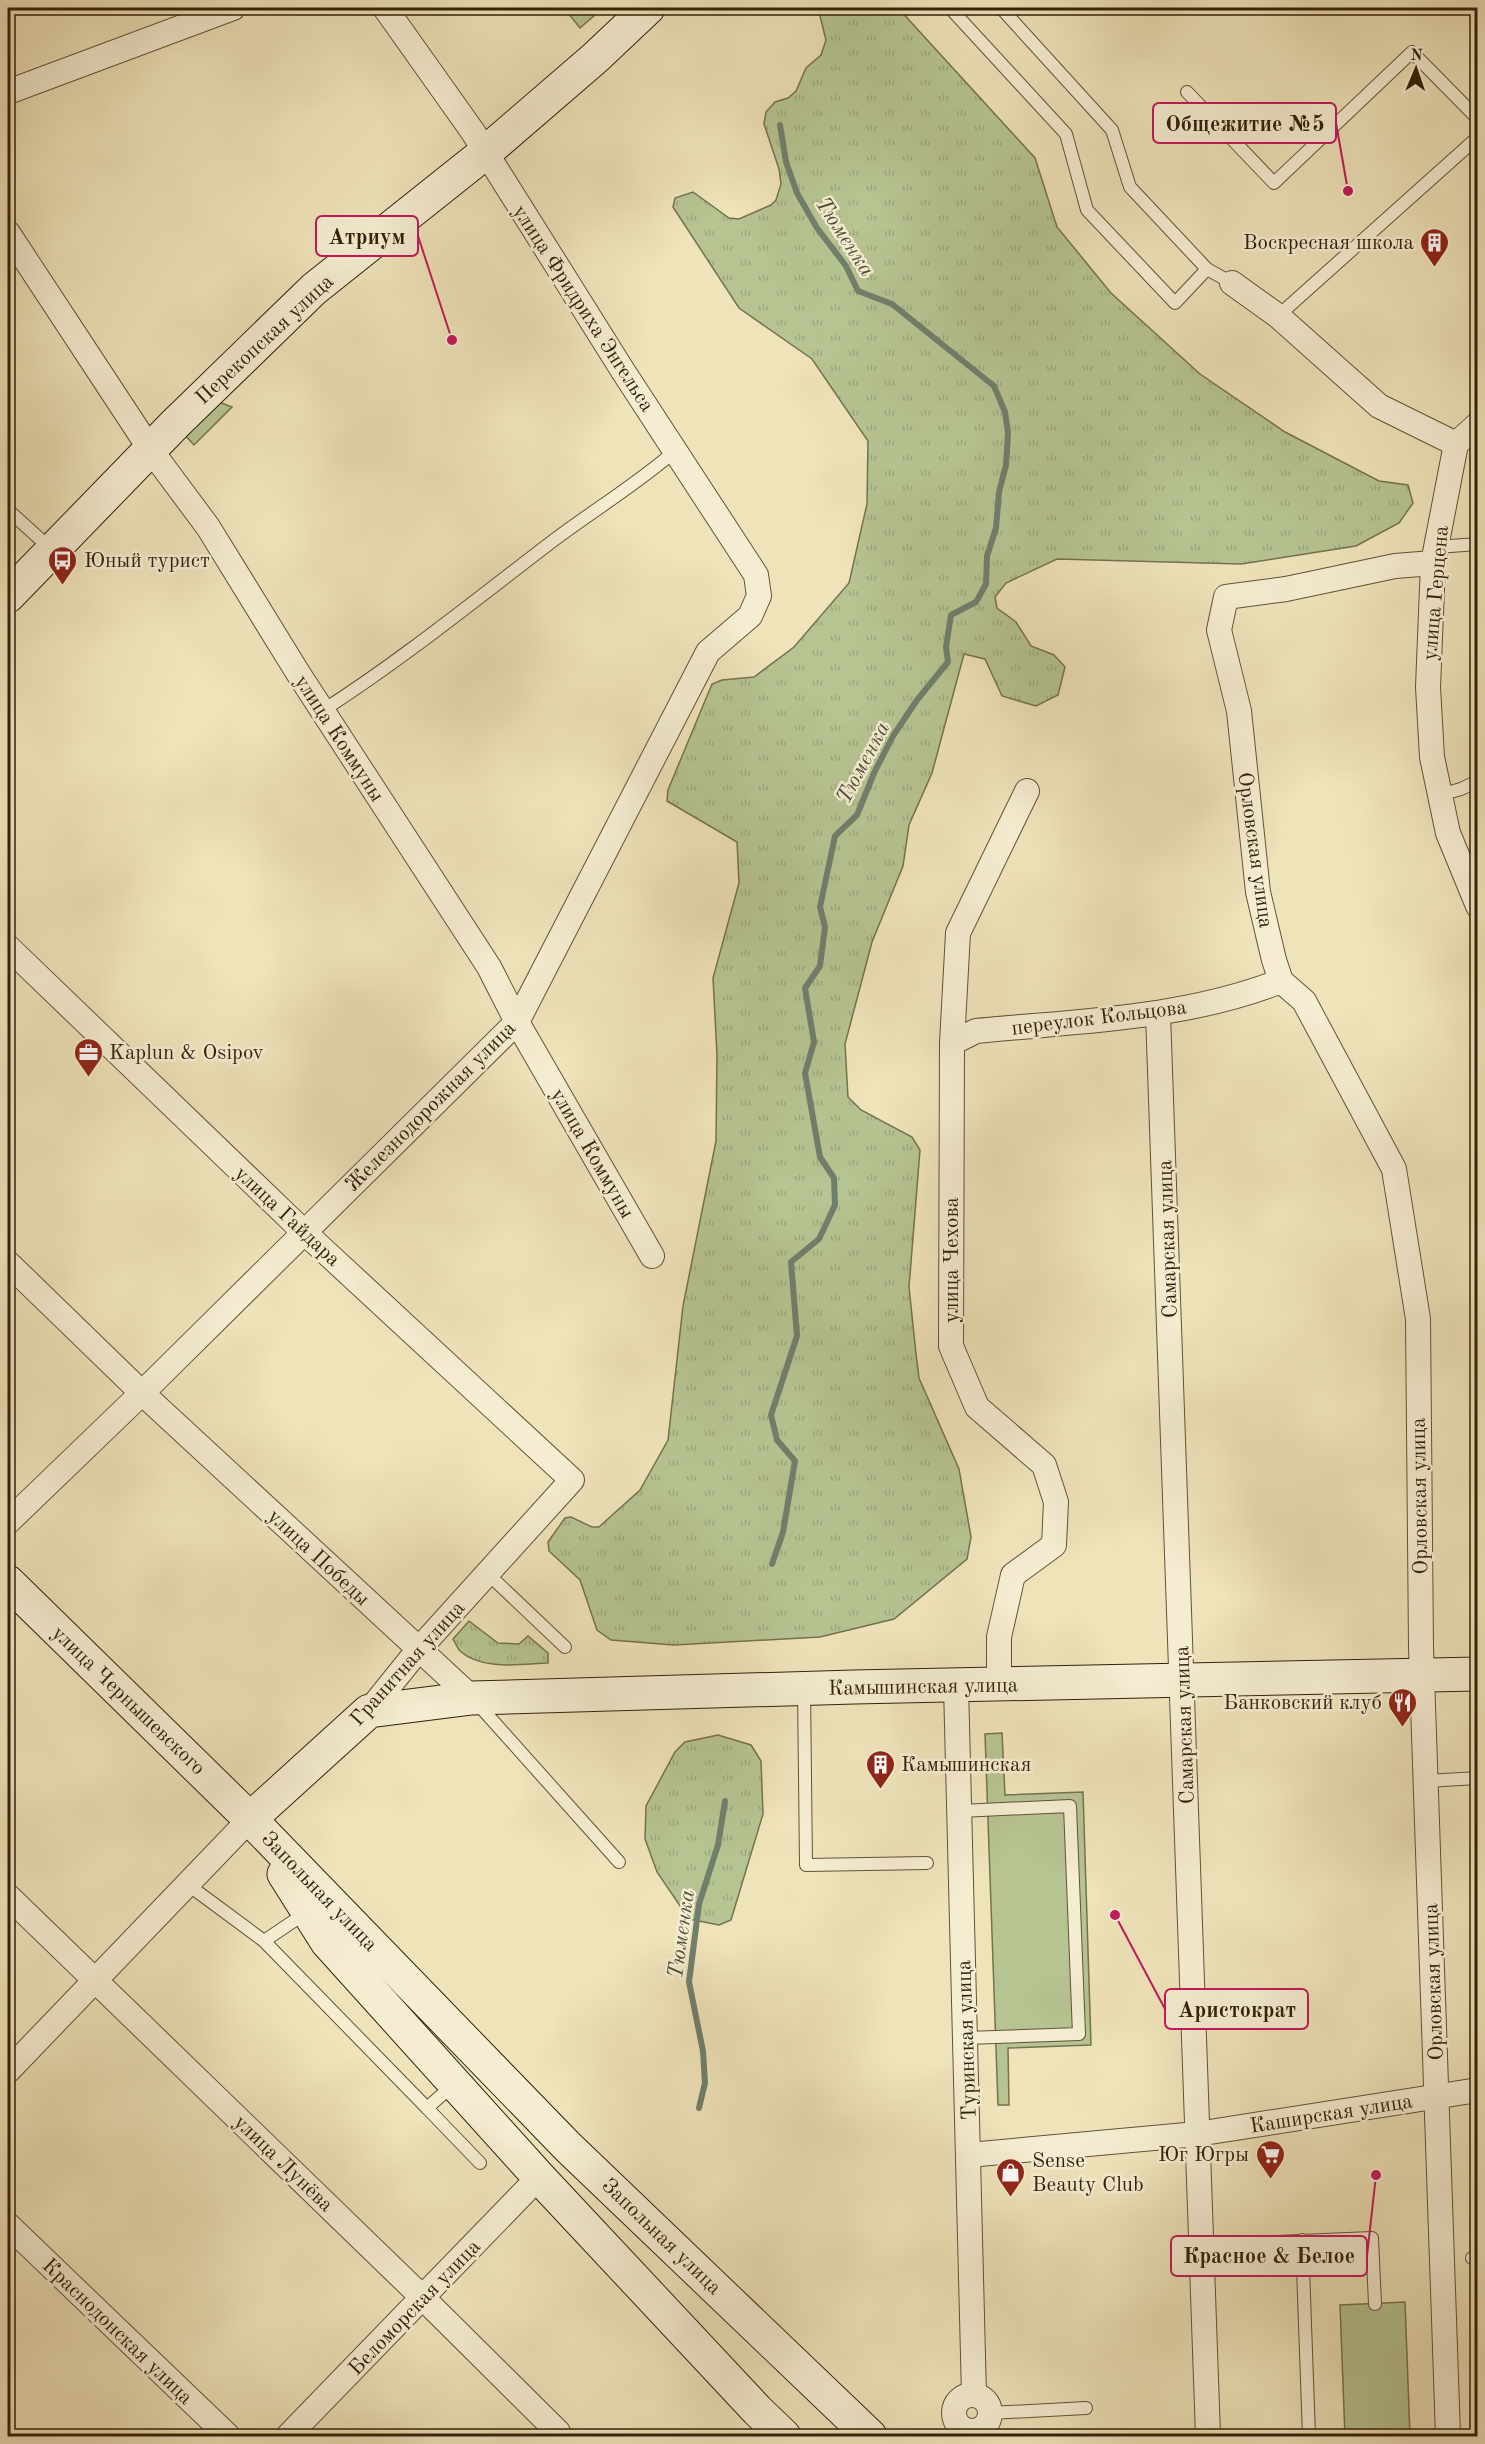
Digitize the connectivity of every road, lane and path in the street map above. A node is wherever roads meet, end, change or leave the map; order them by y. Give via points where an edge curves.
1 (233, 8) edge
2 (385, 8) edge
3 (648, 8) edge
4 (950, 8) edge
5 (1001, 8) edge
6 (8, 92) edge
7 (1187, 92) dead end
8 (1478, 119) edge
9 (1478, 137) edge
10 (486, 152) junction
11 (8, 233) edge
12 (1207, 269) junction
13 (1232, 283) joint
14 (1278, 316) junction
15 (1478, 424) edge
16 (1456, 444) junction
17 (150, 449) junction
18 (675, 451) junction
19 (8, 510) edge
20 (1478, 544) edge
21 (52, 550) junction
22 (1434, 555) junction
23 (8, 596) edge
24 (750, 616) joint
25 (322, 711) junction
26 (1478, 781) edge
27 (1027, 791) dead end
28 (1440, 795) junction
29 (1478, 906) edge
30 (8, 947) edge
31 (1281, 981) junction
32 (1158, 1014) junction
33 (517, 1022) junction
34 (952, 1043) junction
35 (303, 1232) junction
36 (652, 1256) dead end
37 (8, 1263) edge
38 (142, 1393) junction
39 (572, 1480) joint
40 (8, 1522) edge
41 (487, 1573) junction
42 (8, 1582) edge
43 (566, 1647) dead end
44 (419, 1649) junction
45 (1478, 1674) edge
46 (1422, 1675) junction
47 (1182, 1680) junction
48 (999, 1685) junction
49 (956, 1686) junction
50 (804, 1688) junction
51 (472, 1698) junction
52 (369, 1711) junction
53 (1478, 1778) edge
54 (1426, 1781) junction
55 (960, 1811) junction
56 (250, 1819) junction
57 (619, 1862) dead end
58 (927, 1863) dead end
59 (187, 1884) junction
60 (8, 1896) edge
61 (308, 1911) junction
62 (264, 1941) junction
63 (95, 1980) junction
64 (966, 2038) junction
65 (8, 2071) edge
66 (455, 2083) junction
67 (1478, 2090) edge
68 (1437, 2097) junction
69 (427, 2108) junction
70 (1197, 2134) junction
71 (969, 2155) junction
72 (480, 2163) dead end
73 (539, 2177) junction
74 (8, 2225) edge
75 (1302, 2240) junction
76 (1202, 2245) junction
77 (423, 2298) junction
78 (1375, 2304) dead end
79 (974, 2395) junction
80 (1086, 2408) dead end
81 (990, 2413) junction
82 (558, 2432) dead end
83 (973, 2434) edge
84 (228, 2436) edge
85 (288, 2436) edge
86 (784, 2436) edge
87 (870, 2436) edge
88 (1208, 2436) edge
89 (1309, 2436) edge
90 (1448, 2436) edge

1 - 6 street
2 - 10 street, улица Фридриха Энгельса
3 - 10 street, Перекопская улица
4 - 12 lane via 1066,134 1087,210 1174,303
5 - 12 lane via 1112,130 1130,187
7 - 8 lane via 1274,183 1412,52
9 - 14 lane
10 - 17 street, Перекопская улица via 314,289
10 - 18 street, улица Фридриха Энгельса
11 - 17 street, улица Коммуны
12 - 13 lane
13 - 14 street
14 - 16 street via 1379,406
15 - 16 street
16 - 22 street, улица Герцена
17 - 21 street, Перекопская улица
17 - 25 street, улица Коммуны via 208,527
18 - 24 street, улица Фридриха Энгельса via 756,575 759,596
18 - 25 lane via 380,673
19 - 21 lane
20 - 22 lane
21 - 23 street, Перекопская улица
22 - 28 street, улица Герцена via 1428,687 1432,758
22 - 31 street, Орловская улица via 1286,590 1226,597 1220,630 1239,711 1258,892
24 - 33 street, Железнодорожная улица via 708,652
25 - 33 street, улица Коммуны via 489,967
26 - 28 lane
27 - 34 street, улица Чехова via 958,933
28 - 29 street, улица Герцена via 1448,832
30 - 35 street, улица Гайдара
31 - 32 street, переулок Кольцова via 1248,994
31 - 46 street, Орловская улица via 1304,1001 1394,1169 1418,1319
32 - 34 street, переулок Кольцова via 976,1031
32 - 47 street, Самарская улица
33 - 35 street, Железнодорожная улица
33 - 36 street, улица Коммуны
34 - 48 street, улица Чехова via 951,1346 977,1407 1044,1465 1056,1502 1054,1545 1014,1575 999,1637
35 - 38 street, Железнодорожная улица
35 - 39 street, улица Гайдара
37 - 38 street, улица Победы
38 - 40 street, Железнодорожная улица
38 - 44 street, улица Победы
39 - 41 street, Гранитная улица
41 - 43 lane
41 - 44 street, Гранитная улица
42 - 56 street, улица Чернышевского
44 - 51 street, улица Победы
44 - 52 street, Гранитная улица
45 - 46 street, Камышинская улица
46 - 47 street, Камышинская улица
46 - 54 street, Орловская улица
47 - 48 street, Камышинская улица
47 - 70 street, Самарская улица
48 - 49 street, Камышинская улица
49 - 50 street, Камышинская улица
49 - 55 street, Туринская улица
50 - 51 street, Камышинская улица
50 - 58 lane via 806,1865
51 - 52 street, Камышинская улица
51 - 57 lane, улица Победы
52 - 56 street, Гранитная улица
53 - 54 lane
54 - 68 street, Орловская улица
55 - 64 street, Туринская улица
55 - 64 lane via 1070,1806 1079,2034
56 - 59 street, Гранитная улица
56 - 61 street, Запольная улица
56 - 87 street, Запольная улица via 568,2147
59 - 62 lane
59 - 63 street, Гранитная улица
60 - 63 street, улица Лунёва
61 - 62 lane
61 - 66 street, Запольная улица via 327,1942
62 - 69 lane
63 - 65 street, Гранитная улица
63 - 77 street, улица Лунёва
64 - 71 street, Туринская улица
66 - 69 lane
66 - 73 street, Запольная улица
67 - 68 street, Каширская улица
68 - 70 street, Каширская улица
68 - 90 street, Орловская улица
69 - 72 lane
70 - 71 street, Каширская улица
70 - 76 street, Самарская улица
71 - 79 street, Туринская улица
73 - 77 street, Беломорская улица
73 - 86 street, Запольная улица
74 - 84 street, Краснодонская улица
75 - 76 lane
75 - 78 lane via 1372,2238
75 - 89 lane
76 - 88 street, Самарская улица
77 - 82 street, улица Лунёва
77 - 85 street, Беломорская улица
79 - 81 street via 986,2401
79 - 83 street via 960,2399 953,2413 959,2426
80 - 81 lane
81 - 83 street via 988,2422

